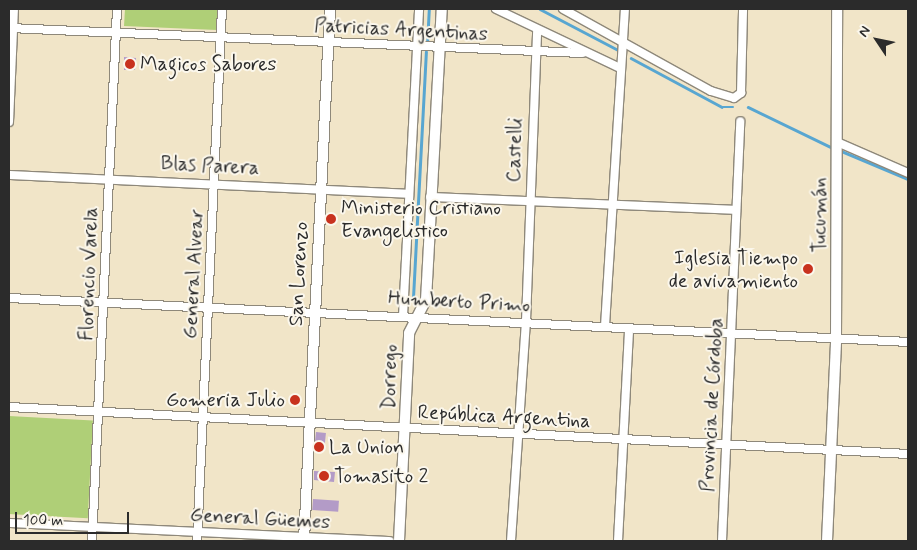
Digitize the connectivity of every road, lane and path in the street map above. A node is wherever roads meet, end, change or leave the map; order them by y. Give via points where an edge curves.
1 (14, 9) edge
2 (117, 9) edge
3 (222, 9) edge
4 (330, 9) edge
5 (419, 9) edge
6 (442, 9) edge
7 (496, 9) edge
8 (563, 9) edge
9 (625, 9) edge
10 (743, 9) edge
11 (837, 9) edge
12 (11, 28) edge
13 (537, 30) junction
14 (116, 33) junction
15 (221, 38) junction
16 (329, 43) junction
17 (623, 46) junction
18 (417, 48) junction
19 (440, 50) junction
20 (536, 52) junction
21 (582, 53) junction
22 (620, 66) junction
23 (740, 121) dead end
24 (9, 122) edge
25 (837, 144) junction
26 (908, 173) edge
27 (9, 175) edge
28 (109, 178) junction
29 (214, 183) junction
30 (321, 188) junction
31 (409, 194) junction
32 (430, 197) junction
33 (530, 200) junction
34 (614, 202) junction
35 (735, 210) junction
36 (9, 298) edge
37 (104, 304) junction
38 (209, 309) junction
39 (315, 313) junction
40 (403, 316) junction
41 (420, 316) junction
42 (526, 321) junction
43 (605, 326) junction
44 (629, 328) junction
45 (732, 333) junction
46 (836, 339) junction
47 (908, 342) edge
48 (9, 407) edge
49 (100, 412) junction
50 (204, 418) junction
51 (309, 423) junction
52 (405, 428) junction
53 (517, 434) junction
54 (623, 439) junction
55 (728, 444) junction
56 (831, 450) junction
57 (908, 454) edge
58 (9, 523) edge
59 (93, 526) junction
60 (198, 532) junction
61 (304, 540) edge
62 (92, 541) edge
63 (197, 541) edge
64 (390, 541) edge
65 (399, 541) edge
66 (511, 541) edge
67 (618, 541) edge
68 (722, 541) edge
69 (827, 541) edge

1 - 12 street
2 - 14 street, Florencio Varela
3 - 15 street, General Alvear
4 - 16 street, San Lorenzo
5 - 18 street, Dorrego
6 - 19 street, Dorrego
7 - 13 street
8 - 17 street
9 - 17 street
10 - 17 street via 739,97 711,91
11 - 25 street, Tucumán
12 - 14 street, Patricias Argentinas
12 - 24 street
13 - 20 street, Castelli
13 - 21 street
14 - 15 street, Patricias Argentinas
14 - 28 street, Florencio Varela
15 - 16 street, Patricias Argentinas
15 - 29 street, General Alvear
16 - 18 street, Patricias Argentinas
16 - 30 street, San Lorenzo
17 - 22 street
18 - 19 street, Patricias Argentinas
18 - 31 street, Dorrego
19 - 20 street, Patricias Argentinas
19 - 32 street, Dorrego
20 - 21 street, Patricias Argentinas
20 - 33 street, Castelli
21 - 22 street
22 - 34 street
23 - 35 street, Provincia de Córdoba
25 - 26 street
25 - 46 street, Tucumán
27 - 28 street, Blas Parera
28 - 29 street, Blas Parera
28 - 37 street, Florencio Varela
29 - 30 street, Blas Parera
29 - 38 street, General Alvear
30 - 31 street, Blas Parera
30 - 39 street, San Lorenzo
31 - 40 street, Dorrego
32 - 33 street
32 - 41 street, Dorrego via 426,300
33 - 34 street
33 - 42 street, Castelli
34 - 35 street
34 - 43 street
35 - 45 street, Provincia de Córdoba
36 - 37 street, Humberto Primo
37 - 38 street, Humberto Primo
37 - 49 street, Florencio Varela
38 - 39 street, Humberto Primo
38 - 50 street, General Alvear
39 - 40 street, Humberto Primo
39 - 51 street, San Lorenzo
40 - 41 street, Humberto Primo
41 - 42 street, Humberto Primo
41 - 52 street, Dorrego via 409,333
42 - 43 street, Humberto Primo
42 - 53 street, Castelli
43 - 44 street, Humberto Primo
44 - 45 street, Humberto Primo
44 - 54 street
45 - 46 street, Humberto Primo
45 - 55 street, Provincia de Córdoba
46 - 47 street, Humberto Primo
46 - 56 street, Tucumán
48 - 49 street, República Argentina
49 - 50 street, República Argentina
49 - 59 street, Florencio Varela
50 - 51 street, República Argentina
50 - 60 street, General Alvear
51 - 52 street, República Argentina
51 - 61 street, San Lorenzo
52 - 53 street, República Argentina
52 - 65 street, Dorrego
53 - 54 street, República Argentina
53 - 66 street, Castelli
54 - 55 street, República Argentina
54 - 67 street
55 - 56 street, República Argentina
55 - 68 street, Provincia de Córdoba
56 - 57 street, República Argentina
56 - 69 street, Tucumán
58 - 59 street, General Güemes
59 - 60 street, General Güemes
59 - 62 street, Florencio Varela
60 - 61 street, General Güemes
60 - 63 street, General Alvear
61 - 64 street, General Güemes

